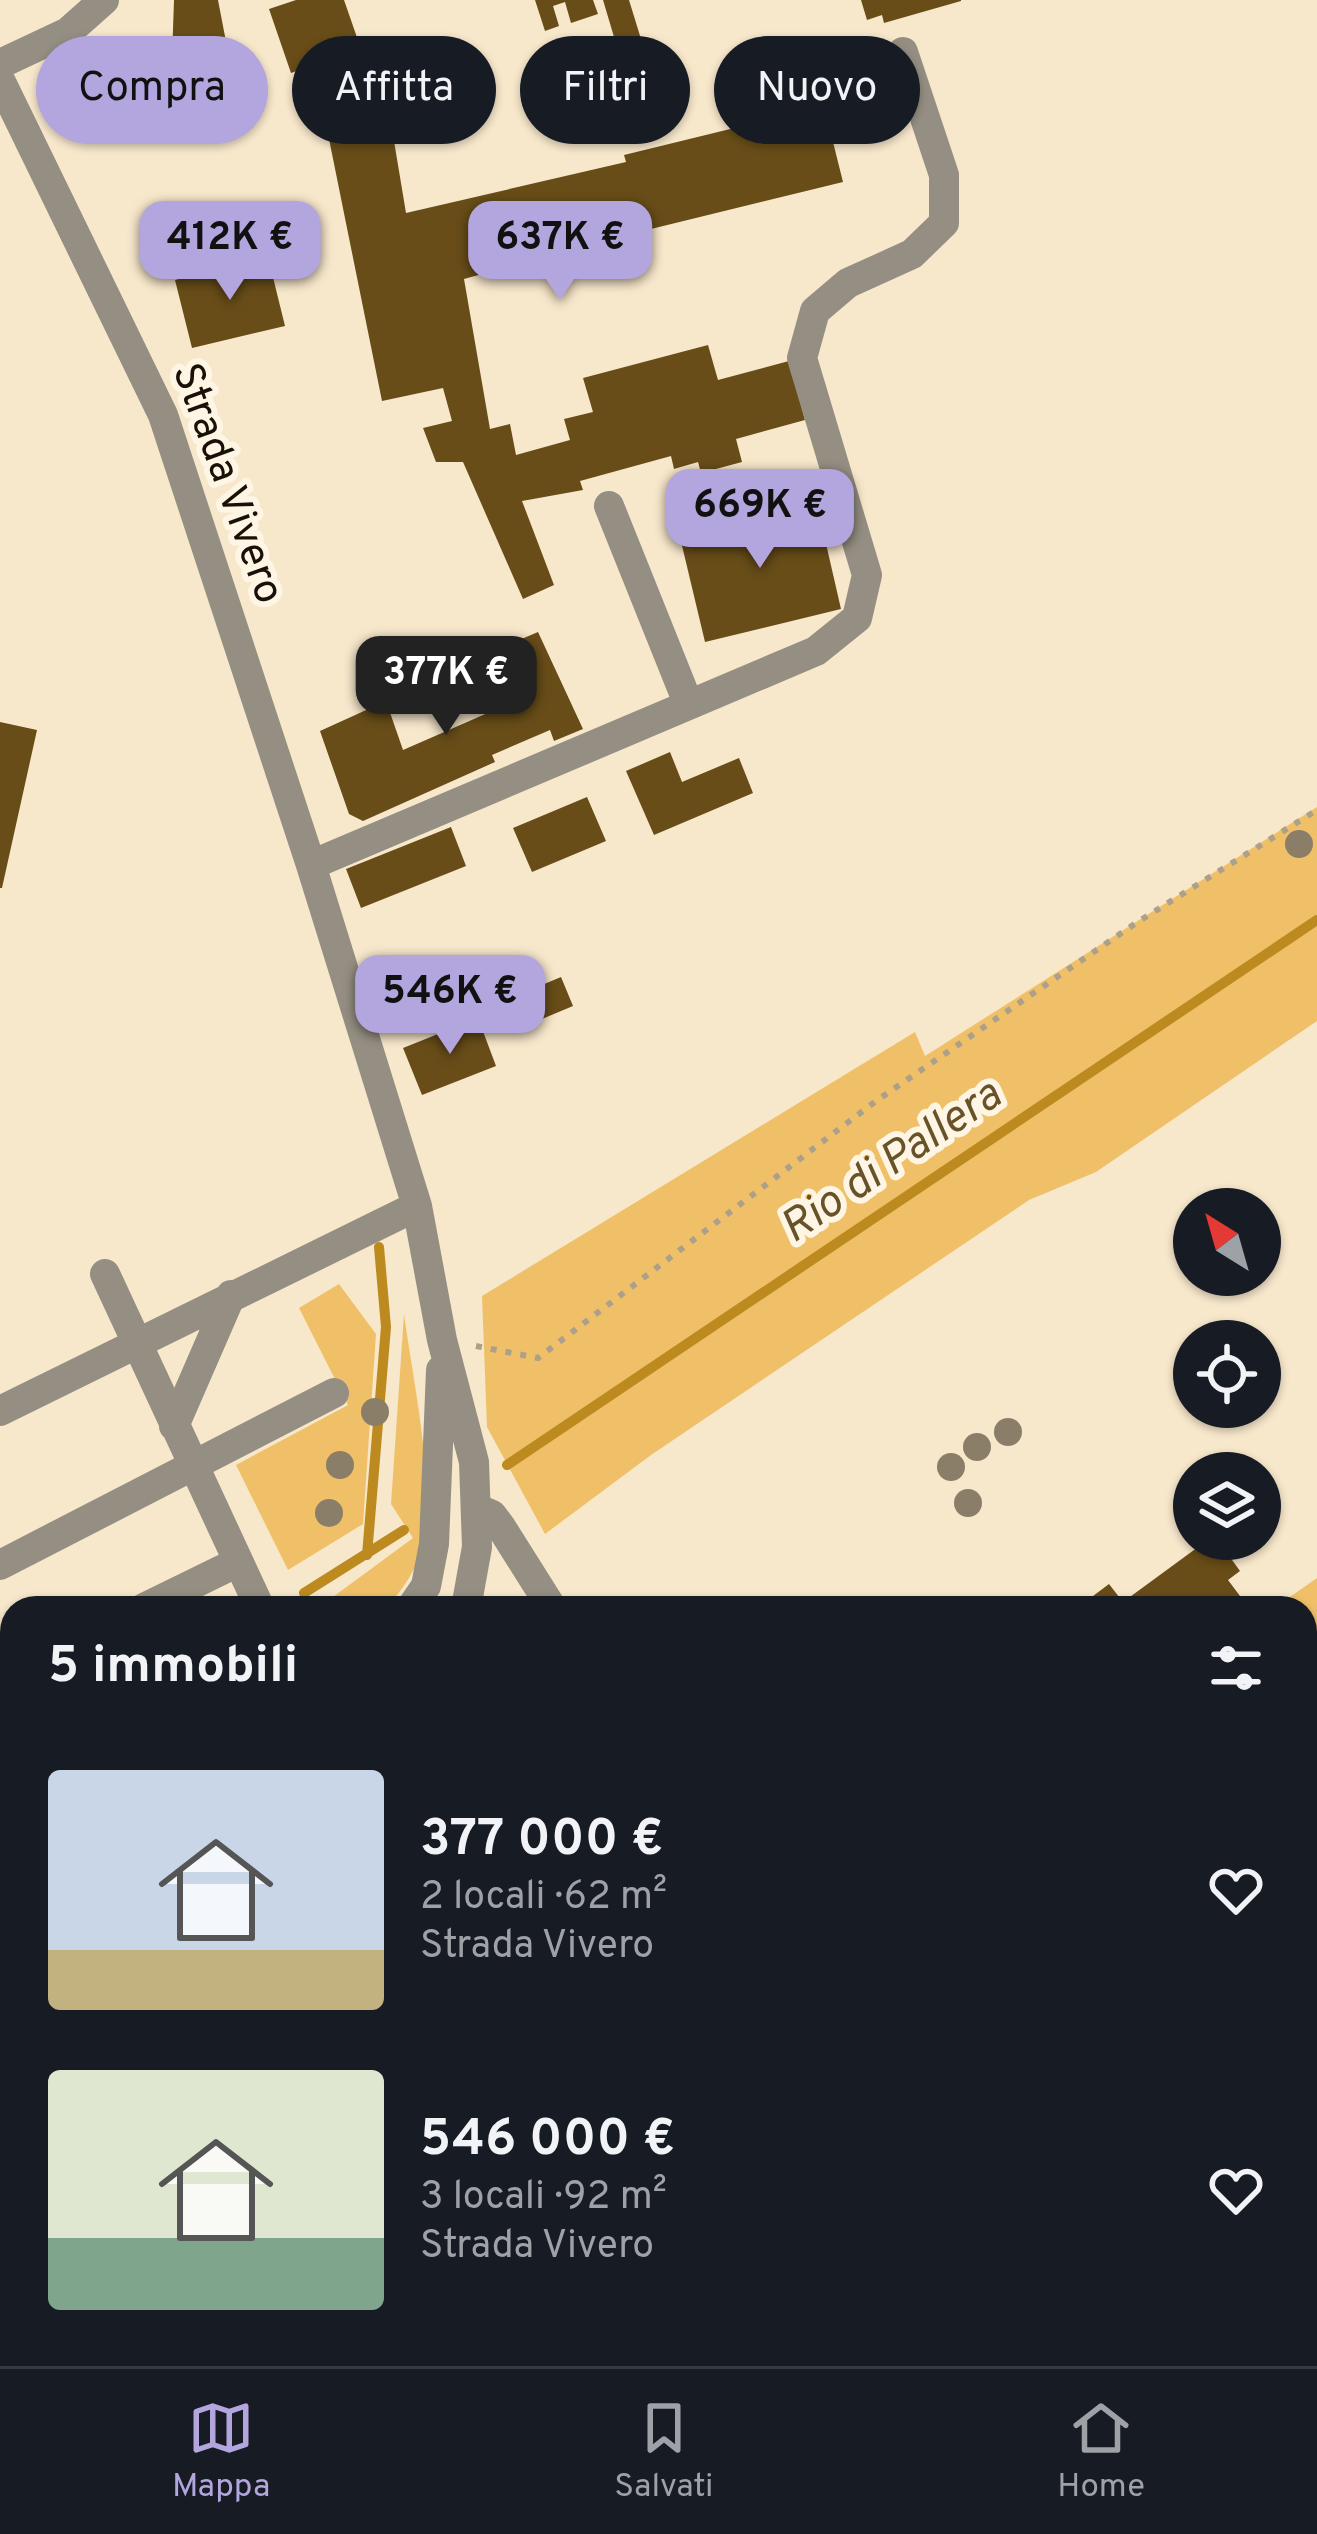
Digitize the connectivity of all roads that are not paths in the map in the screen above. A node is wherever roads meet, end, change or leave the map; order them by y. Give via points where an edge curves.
1 (104, 0) edge
2 (0, 64) edge
3 (0, 80) edge
4 (920, 103) edge
5 (609, 506) dead end
6 (688, 703) junction
7 (311, 865) junction
8 (417, 1206) junction
9 (105, 1274) dead end
10 (231, 1295) junction
11 (442, 1340) junction
12 (135, 1342) junction
13 (334, 1393) dead end
14 (0, 1412) edge
15 (174, 1426) junction
16 (194, 1467) junction
17 (476, 1508) junction
18 (238, 1562) junction
19 (0, 1565) edge
20 (169, 1596) edge
21 (254, 1596) edge
22 (419, 1596) edge
23 (468, 1596) edge
24 (545, 1596) edge

1 - 2 street via 68,32
3 - 7 street, Strada Vivero via 163,415
4 - 6 street via 944,175 944,223 912,254 848,283 815,311 802,358 867,575 857,618 816,651
5 - 6 street
6 - 7 street
7 - 8 street, Strada Vivero
8 - 10 street
8 - 11 street, Strada Vivero
9 - 12 street
10 - 12 street
10 - 15 street
11 - 17 street, Strada Vivero via 474,1462
11 - 22 street, Strada Vivero via 434,1544
12 - 14 street
12 - 15 street
13 - 16 street
15 - 16 street
16 - 18 street
16 - 19 street
17 - 23 street, Strada Vivero
17 - 24 street via 502,1527
18 - 20 street
18 - 21 street

